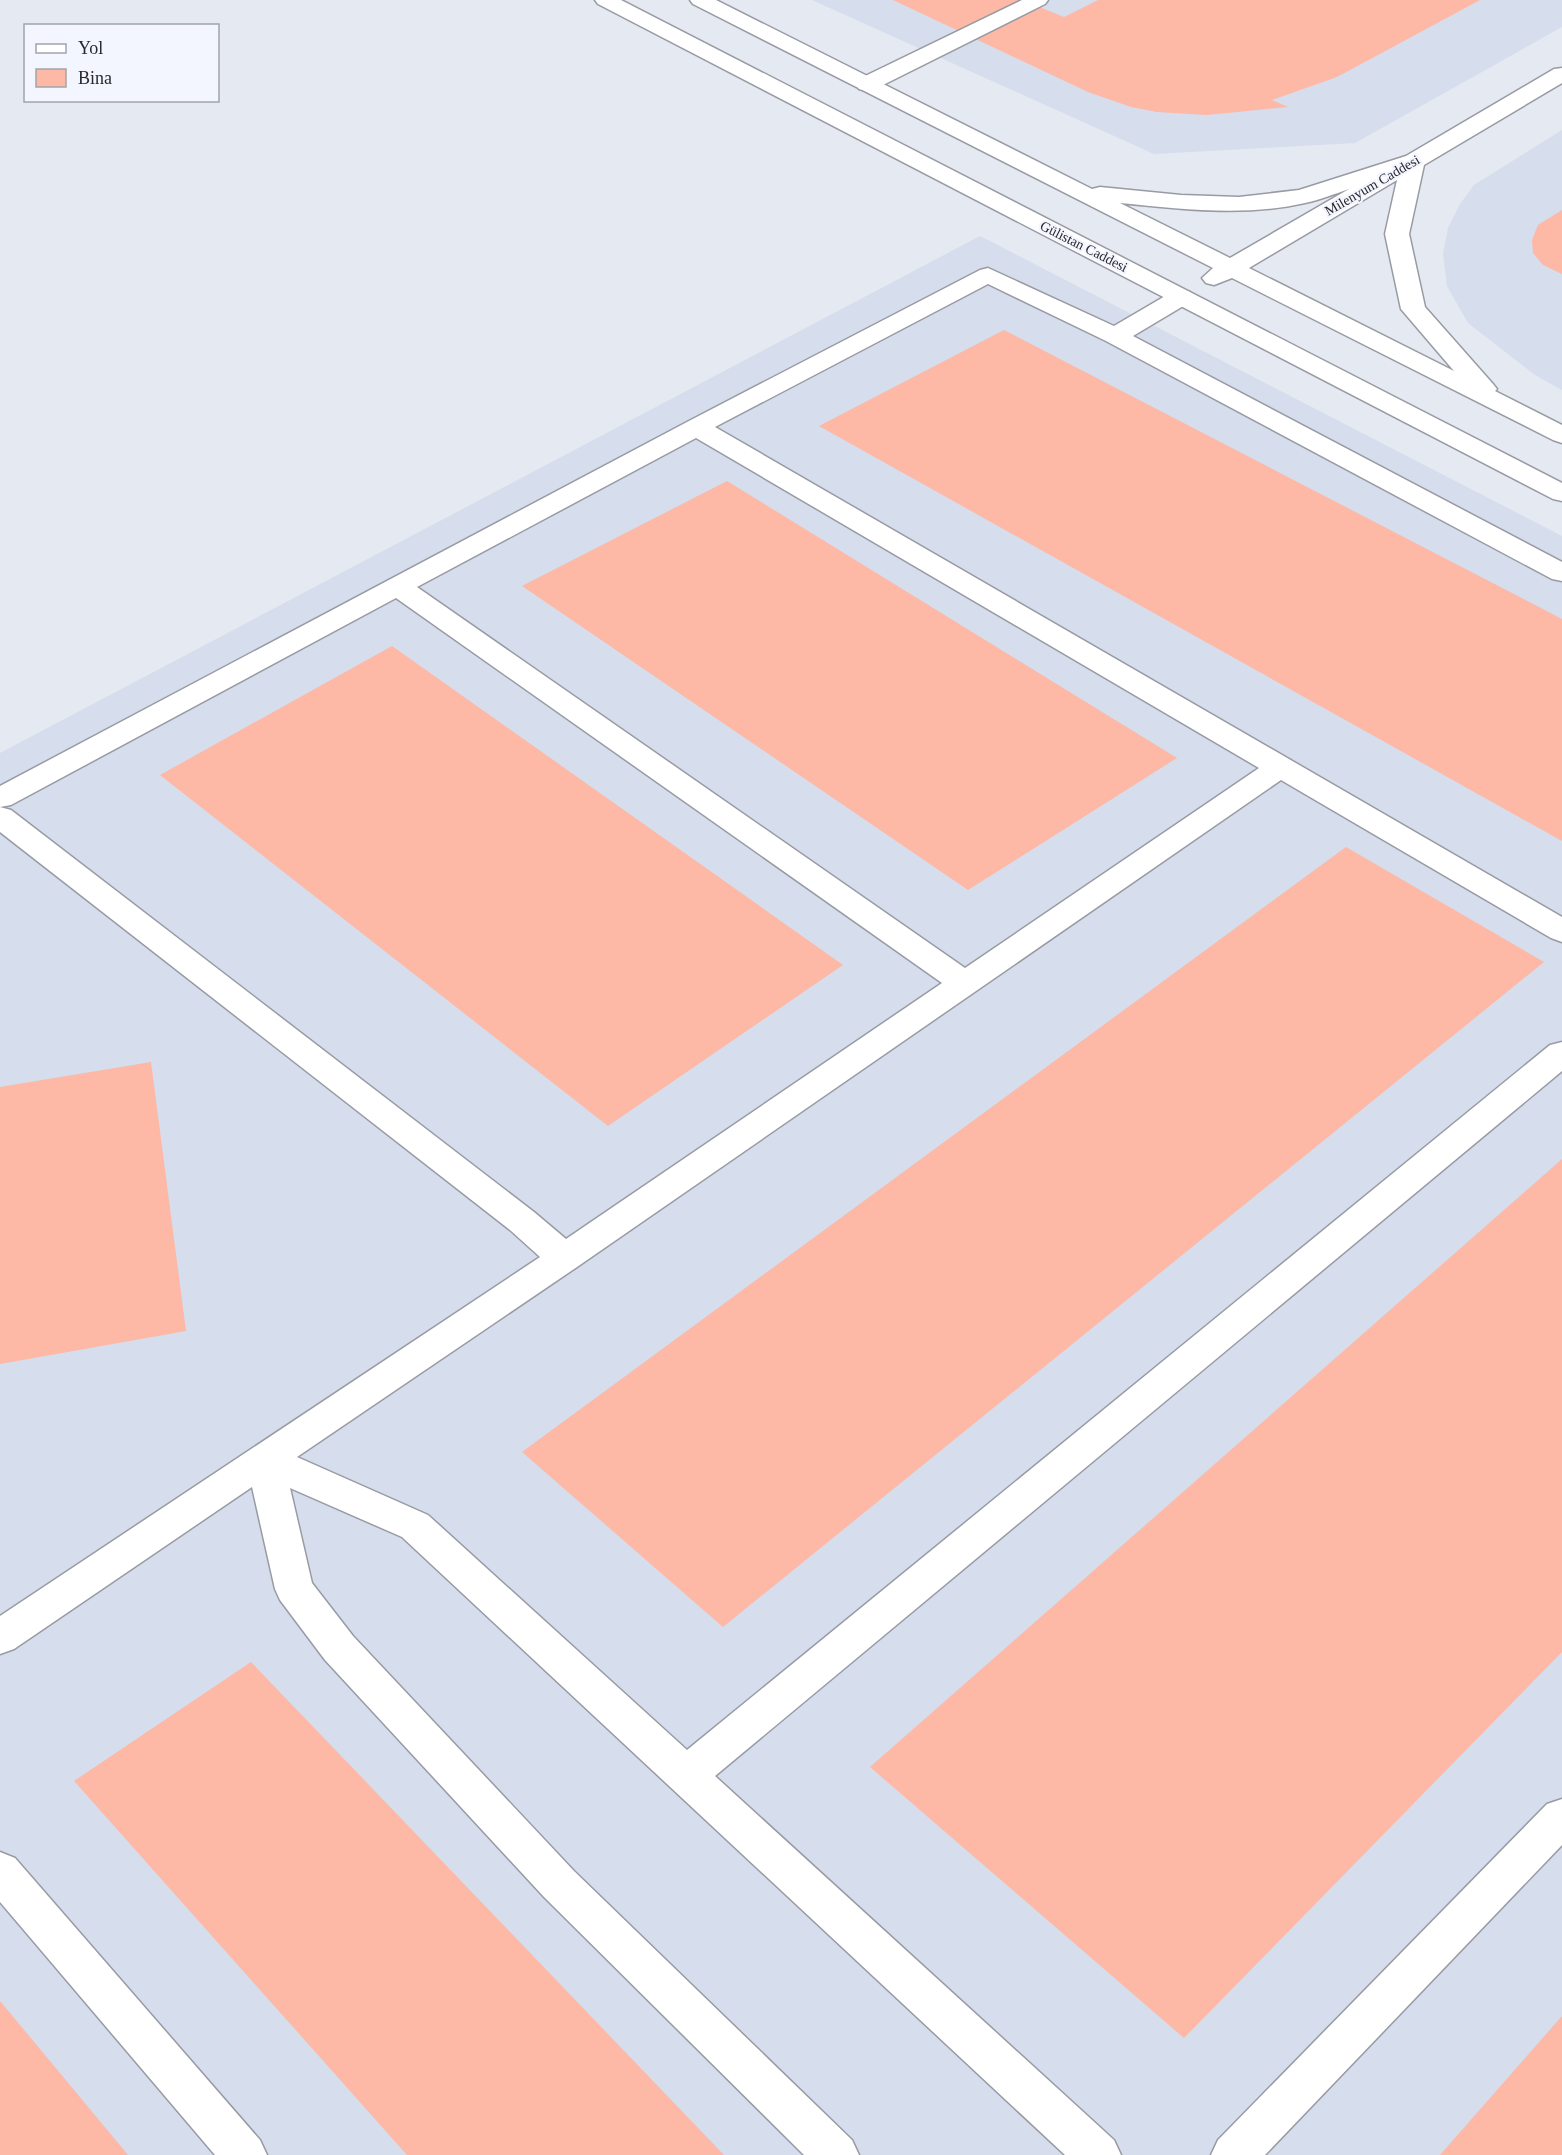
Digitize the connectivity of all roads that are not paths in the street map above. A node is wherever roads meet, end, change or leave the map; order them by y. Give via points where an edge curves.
1 (605, 0) edge
2 (700, 0) edge
3 (1038, 0) edge
4 (1560, 78) edge
5 (867, 84) junction
6 (1413, 161) junction
7 (1081, 193) junction
8 (1230, 268) junction
9 (1181, 297) junction
10 (1114, 336) junction
11 (1495, 401) junction
12 (696, 427) junction
13 (1562, 435) edge
14 (1562, 493) edge
15 (1562, 573) edge
16 (397, 586) junction
17 (1280, 767) junction
18 (0, 798) edge
19 (0, 817) edge
20 (1562, 931) edge
21 (964, 984) junction
22 (1562, 1053) edge
23 (565, 1258) junction
24 (265, 1460) junction
25 (0, 1637) edge
26 (685, 1776) junction
27 (1562, 1817) edge
28 (0, 1871) edge
29 (244, 2155) edge
30 (836, 2155) edge
31 (1098, 2155) edge
32 (1234, 2155) edge

1 - 9 main road, Gülistan Caddesi
2 - 5 main road
3 - 5 main road
4 - 6 main road, Milenyum Caddesi
5 - 7 main road
6 - 7 main road via 1302,197 1239,204
6 - 8 main road, Milenyum Caddesi
6 - 11 main road via 1397,234 1413,309
7 - 8 main road
8 - 9 main road, Milenyum Caddesi
8 - 11 main road
9 - 10 main road, Milenyum Caddesi
9 - 14 main road, Gülistan Caddesi
10 - 12 main road via 988,275
10 - 15 main road
11 - 13 main road
12 - 16 main road
12 - 17 main road
16 - 18 main road
16 - 21 main road
17 - 20 main road
17 - 21 main road
19 - 23 main road
21 - 23 main road
22 - 26 main road
23 - 24 main road
24 - 25 main road
24 - 26 main road via 415,1526
24 - 30 main road via 294,1589 339,1648 559,1884
26 - 31 main road
27 - 32 main road
28 - 29 main road

